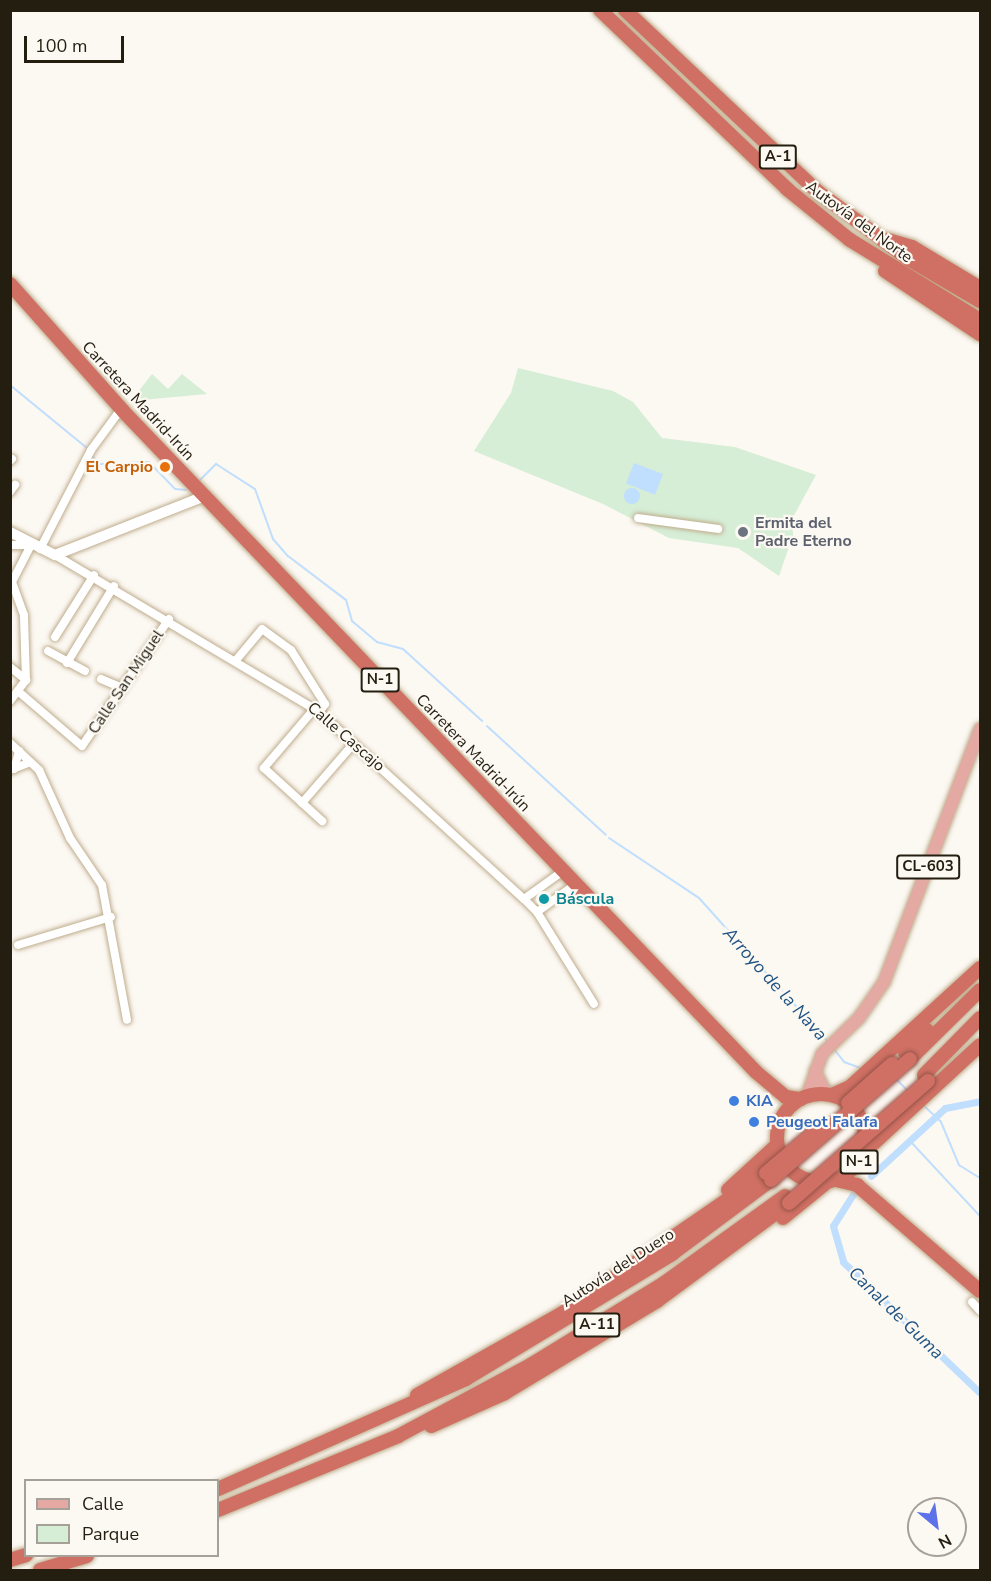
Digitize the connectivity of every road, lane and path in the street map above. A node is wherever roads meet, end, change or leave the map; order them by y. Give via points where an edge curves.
1 (600, 10) edge
2 (625, 10) edge
3 (877, 236) junction
4 (10, 284) edge
5 (981, 288) edge
6 (981, 302) edge
7 (980, 330) edge
8 (121, 409) junction
9 (204, 496) junction
10 (638, 518) dead end
11 (718, 530) dead end
12 (10, 532) edge
13 (10, 545) edge
14 (35, 547) junction
15 (54, 555) junction
16 (94, 575) junction
17 (114, 586) junction
18 (169, 619) junction
19 (55, 637) dead end
20 (48, 651) dead end
21 (237, 659) junction
22 (67, 663) junction
23 (10, 667) edge
24 (85, 671) dead end
25 (101, 679) dead end
26 (26, 680) junction
27 (122, 688) junction
28 (20, 692) junction
29 (10, 701) edge
30 (317, 710) junction
31 (981, 729) edge
32 (10, 743) edge
33 (354, 743) junction
34 (19, 751) junction
35 (31, 762) junction
36 (12, 769) edge
37 (302, 802) junction
38 (322, 821) dead end
39 (563, 871) junction
40 (576, 884) junction
41 (524, 899) junction
42 (537, 912) junction
43 (111, 916) junction
44 (18, 945) dead end
45 (981, 968) edge
46 (981, 975) edge
47 (981, 990) edge
48 (594, 1004) dead end
49 (981, 1018) edge
50 (128, 1020) dead end
51 (981, 1030) edge
52 (981, 1045) edge
53 (907, 1056) junction
54 (815, 1071) junction
55 (927, 1083) junction
56 (768, 1084) junction
57 (829, 1094) junction
58 (804, 1097) junction
59 (783, 1114) junction
60 (777, 1145) junction
61 (861, 1157) junction
62 (768, 1177) junction
63 (831, 1181) junction
64 (787, 1199) junction
65 (894, 1217) junction
66 (976, 1296) edge
67 (981, 1311) edge
68 (549, 1320) junction
69 (539, 1373) junction
70 (386, 1417) junction
71 (393, 1438) junction
72 (219, 1489) edge
73 (219, 1510) edge
74 (84, 1557) edge
75 (40, 1570) edge

1 - 7 highway, Autovía del Norte / A-1 via 702,113 900,284
2 - 3 highway, Autovía del Norte / A-1 via 789,168
3 - 5 highway via 912,247
3 - 6 highway, Autovía del Norte / A-1
4 - 8 highway, Carretera Madrid-Irún / N-1
8 - 9 highway, Carretera Madrid-Irún / N-1
8 - 14 street via 91,450
9 - 15 main road
9 - 39 highway, Carretera Madrid-Irún / N-1
10 - 11 street
12 - 14 main road, Calle Cascajo
13 - 14 street
14 - 15 main road, Calle Cascajo
14 - 26 street via 12,582 24,615
15 - 16 street, Calle Cascajo
16 - 17 street, Calle Cascajo
16 - 19 street
17 - 18 street, Calle Cascajo
17 - 22 street
18 - 21 street, Calle Cascajo
18 - 27 street, Calle San Miguel
20 - 22 street
21 - 30 street, Calle Cascajo
21 - 30 street via 262,629 291,650 325,704
22 - 24 street
23 - 26 street
25 - 27 street
26 - 28 street
27 - 28 street, Calle San Miguel via 82,746
28 - 29 street
30 - 33 street, Calle Cascajo
30 - 37 street via 264,768
31 - 54 main road, CL-603 via 884,982 822,1054
32 - 34 street
33 - 37 street
33 - 41 street, Calle Cascajo
34 - 35 street
34 - 36 street
35 - 36 street
35 - 43 street via 70,838 102,885
37 - 38 street
39 - 40 highway, Carretera Madrid-Irún / N-1
39 - 41 street
40 - 42 street
40 - 56 highway, Carretera Madrid-Irún / N-1
41 - 42 street, Calle Cascajo
42 - 48 street, Calle Cascajo
43 - 44 street via 44,942
43 - 50 street
45 - 57 highway via 859,1079
46 - 53 highway
47 - 53 highway, Autovía del Duero / A-11
49 - 55 highway, A-11
51 - 55 highway
52 - 55 highway
53 - 62 highway, Autovía del Duero / A-11, bridge
54 - 57 main road
54 - 58 main road, CL-603
55 - 61 highway via 905,1116
55 - 64 highway, A-11
56 - 58 highway, Carretera Madrid-Irún / N-1 via 786,1097
56 - 59 highway, Carretera Madrid-Irún / N-1
57 - 58 highway, N-1
57 - 61 highway, N-1 via 856,1111 864,1124
58 - 59 highway
59 - 60 highway
60 - 63 highway, N-1 via 800,1177
60 - 68 highway via 718,1198
61 - 63 highway, N-1
61 - 65 highway, N-1 via 863,1180
62 - 68 highway
62 - 70 highway, Autovía del Duero / A-11 via 672,1254 561,1325
63 - 65 highway, N-1 via 857,1185
63 - 69 highway via 664,1306 580,1359
64 - 69 highway via 657,1302
64 - 71 highway, A-11 via 572,1341
65 - 66 highway, N-1
66 - 67 street
68 - 70 highway
69 - 71 highway via 453,1419
70 - 72 highway, Autovía del Duero / A-11
71 - 73 highway, A-11
74 - 75 highway

